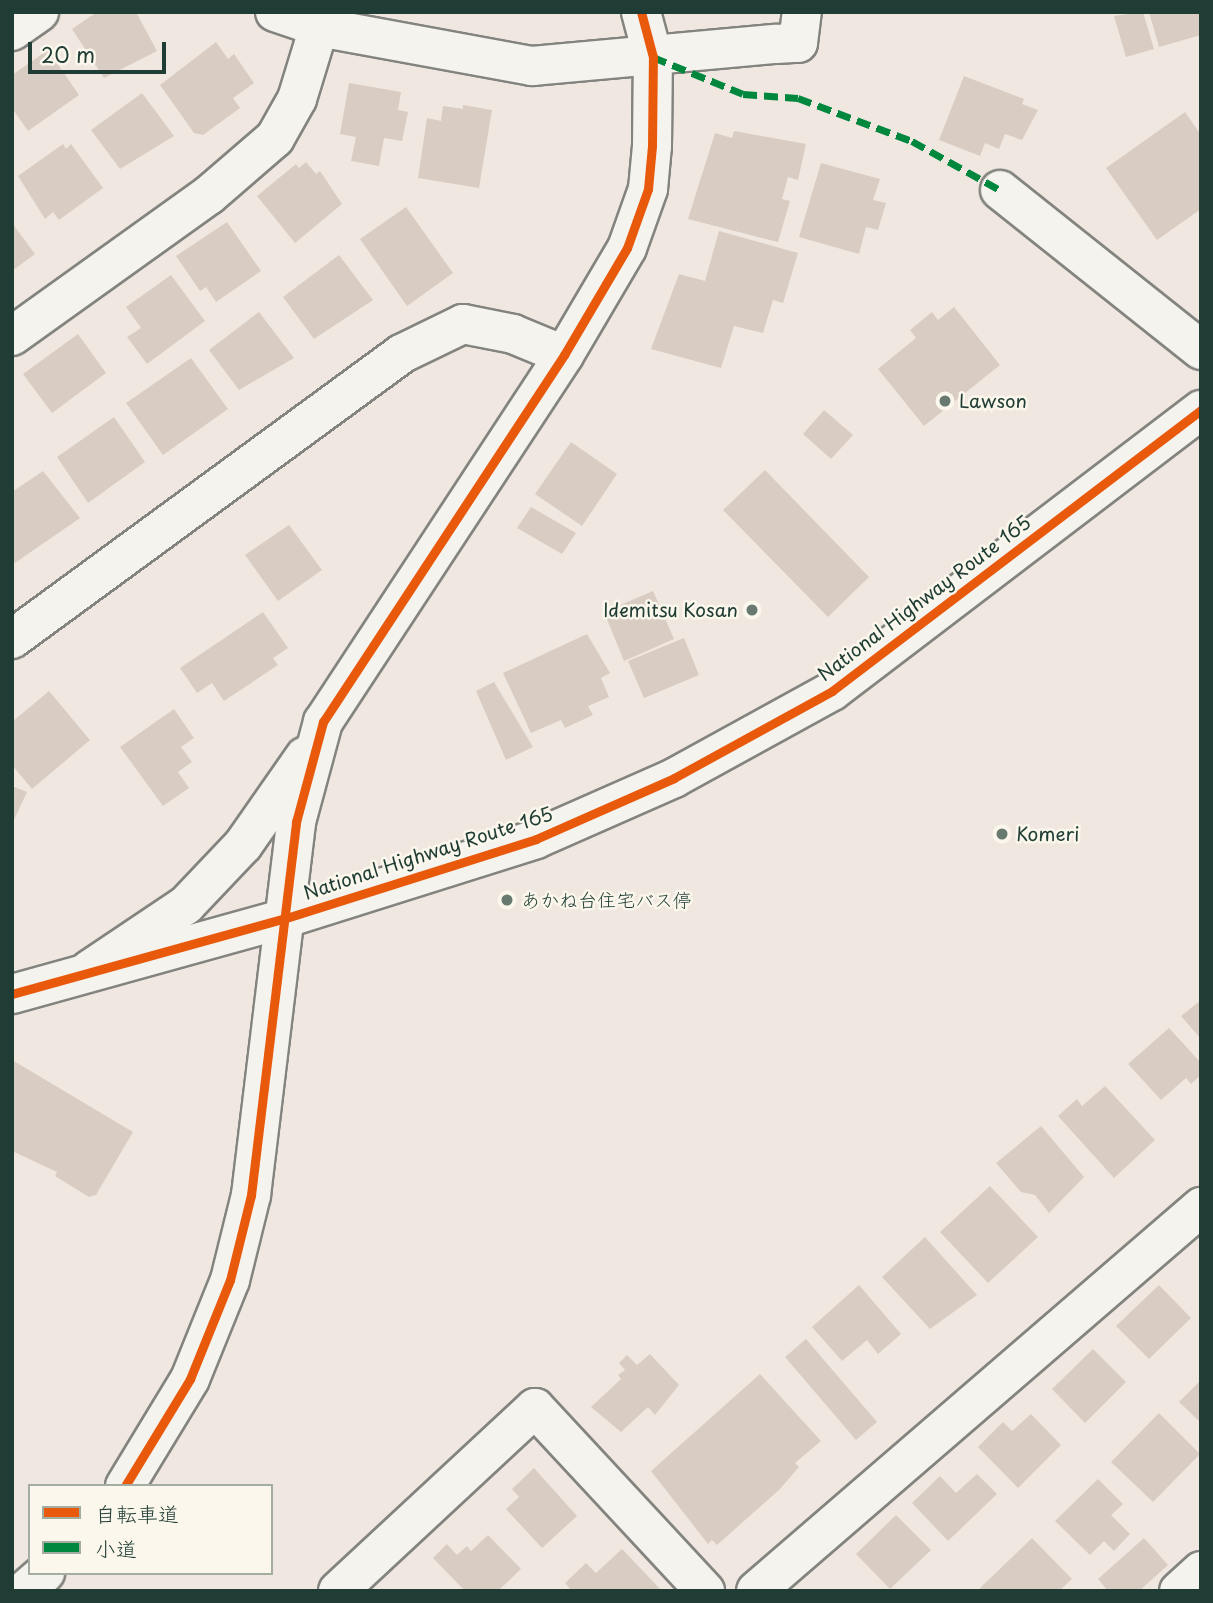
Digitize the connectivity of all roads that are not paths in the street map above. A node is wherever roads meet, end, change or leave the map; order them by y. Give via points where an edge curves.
1 (39, 12) edge
2 (275, 12) edge
3 (641, 12) edge
4 (802, 12) edge
5 (319, 27) junction
6 (12, 31) edge
7 (653, 57) junction
8 (1000, 190) dead end
9 (12, 336) edge
10 (1201, 350) edge
11 (564, 355) junction
12 (1201, 410) edge
13 (12, 639) edge
14 (320, 734) junction
15 (283, 919) junction
16 (78, 977) junction
17 (12, 994) edge
18 (1201, 1207) edge
19 (126, 1484) edge
20 (1201, 1571) edge
21 (44, 1575) edge
22 (24, 1591) edge
23 (338, 1591) edge
24 (705, 1591) edge
25 (756, 1591) edge
26 (1179, 1591) edge

1 - 6 main road
2 - 5 main road
3 - 7 main road
4 - 7 main road via 797,43
5 - 7 main road via 532,66
5 - 9 main road via 297,99 275,138 209,195
7 - 11 main road via 648,189 627,248
8 - 10 main road
11 - 13 main road via 513,334 463,324 401,354
11 - 14 main road via 390,617
12 - 15 main road, National Highway Route 165 via 820,698 674,779 536,839
14 - 15 main road via 296,822
14 - 16 main road via 243,845 186,905
15 - 16 main road, National Highway Route 165
15 - 19 main road via 251,1195 230,1280 190,1379
16 - 17 main road, National Highway Route 165
18 - 25 main road
20 - 26 main road
21 - 22 main road
23 - 24 main road via 535,1408

